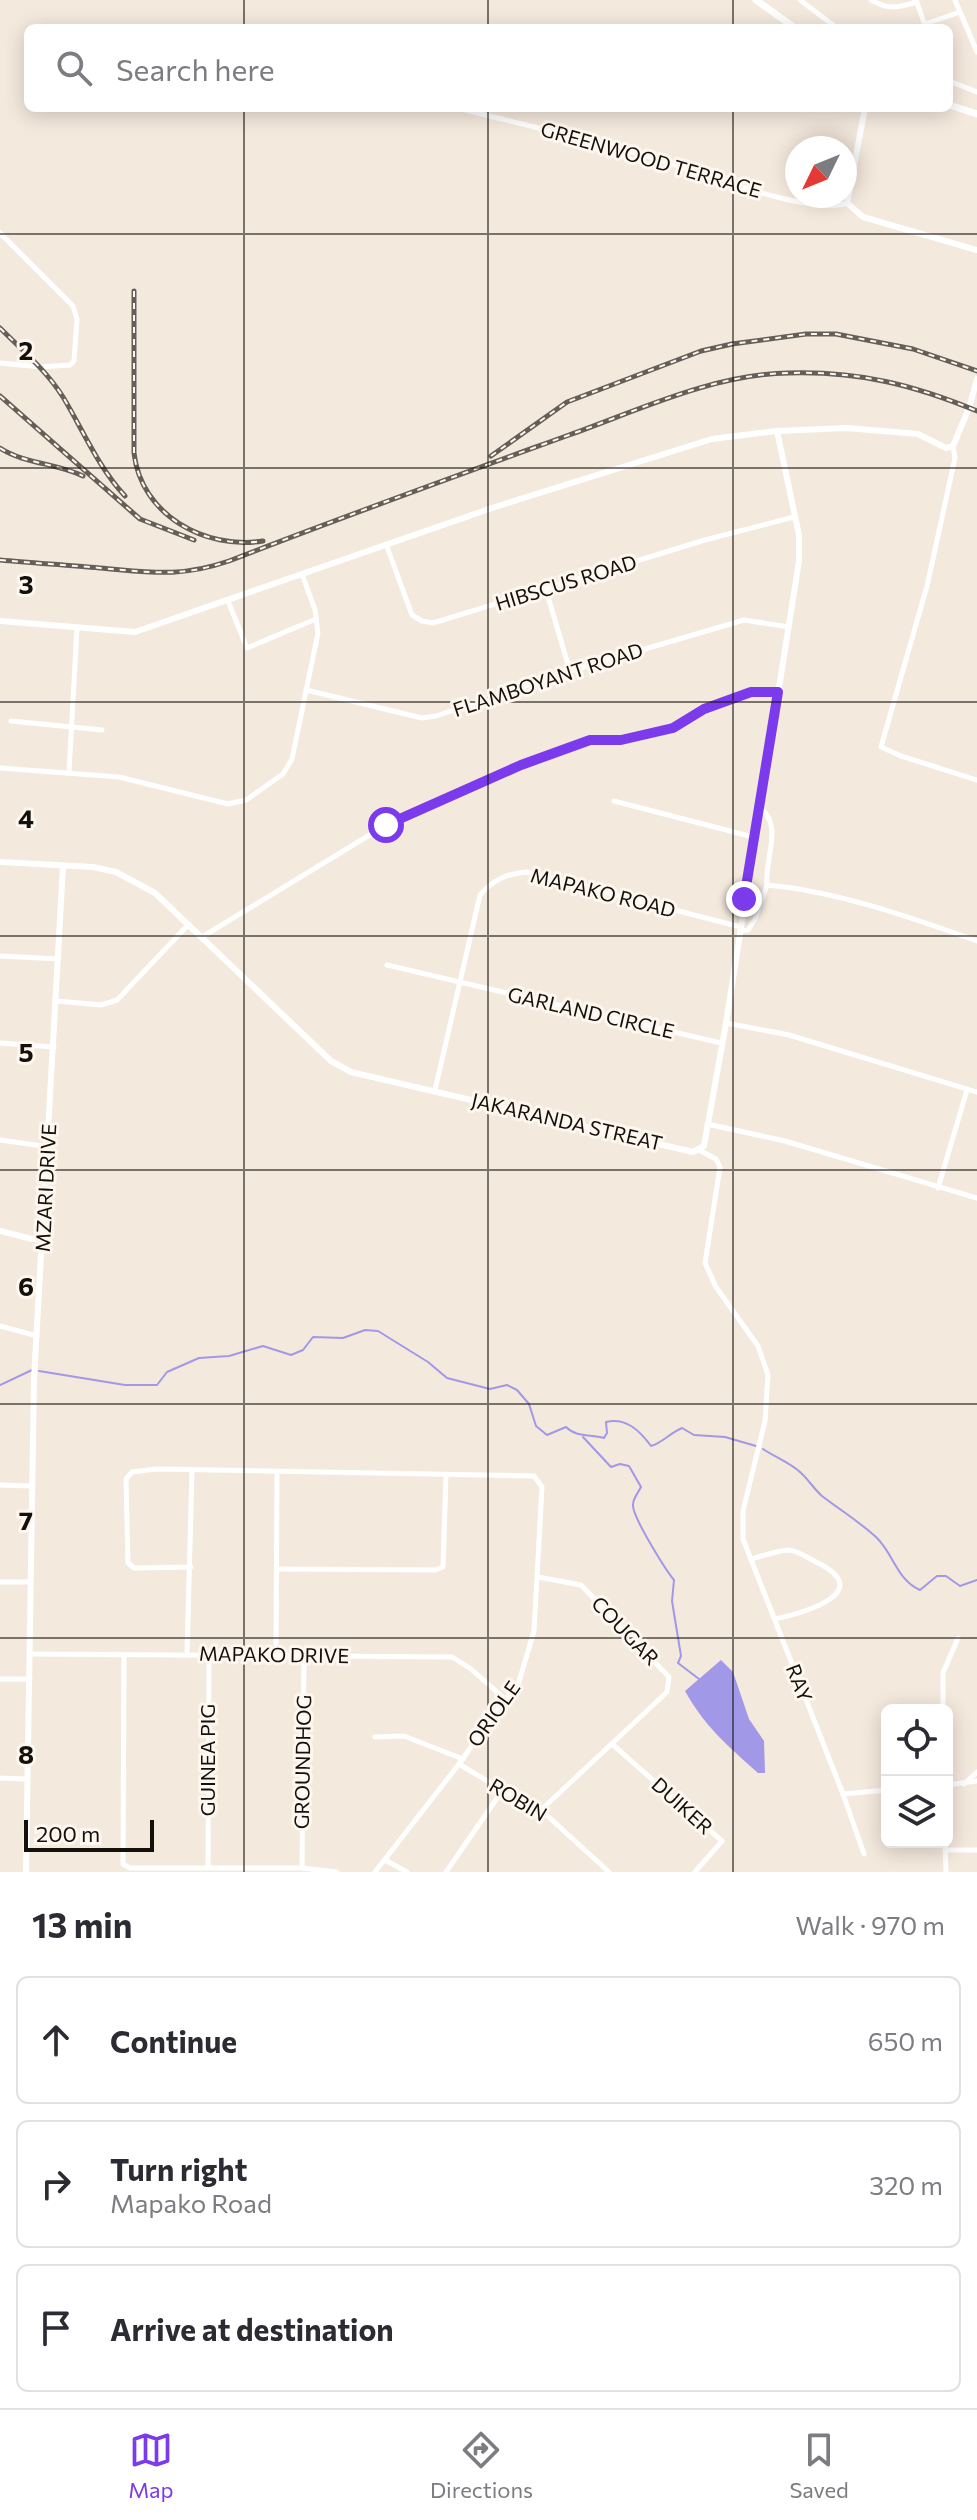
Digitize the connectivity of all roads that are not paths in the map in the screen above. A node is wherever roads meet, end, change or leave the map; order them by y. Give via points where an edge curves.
1 (756, 0) edge
2 (800, 0) edge
3 (871, 0) edge
4 (955, 0) edge
5 (916, 1) edge
6 (960, 12) junction
7 (789, 24) edge
8 (832, 24) edge
9 (924, 24) edge
10 (930, 24) edge
11 (977, 52) edge
12 (953, 83) edge
13 (977, 92) edge
14 (953, 106) edge
15 (474, 112) edge
16 (864, 112) edge
17 (977, 114) edge
18 (857, 150) edge
19 (785, 198) edge
20 (853, 208) edge
21 (0, 233) edge
22 (977, 250) edge
23 (0, 363) edge
24 (977, 379) edge
25 (777, 431) junction
26 (953, 446) junction
27 (794, 517) junction
28 (386, 544) junction
29 (302, 574) junction
30 (546, 590) junction
31 (228, 601) junction
32 (316, 619) junction
33 (0, 621) edge
34 (789, 627) junction
35 (77, 628) junction
36 (570, 671) junction
37 (306, 690) junction
38 (778, 692) junction
39 (11, 721) dead end
40 (71, 728) junction
41 (102, 730) dead end
42 (0, 768) edge
43 (69, 772) junction
44 (977, 780) edge
45 (614, 801) dead end
46 (759, 807) junction
47 (753, 837) junction
48 (0, 862) edge
49 (63, 866) junction
50 (767, 885) junction
51 (189, 924) junction
52 (740, 929) junction
53 (202, 937) junction
54 (977, 941) edge
55 (0, 956) edge
56 (59, 959) junction
57 (387, 965) dead end
58 (460, 984) junction
59 (57, 1001) junction
60 (726, 1023) junction
61 (0, 1043) edge
62 (721, 1043) junction
63 (54, 1047) junction
64 (435, 1090) junction
65 (967, 1090) junction
66 (977, 1092) edge
67 (707, 1124) junction
68 (0, 1140) edge
69 (49, 1147) junction
70 (699, 1150) junction
71 (938, 1188) junction
72 (977, 1198) edge
73 (0, 1231) edge
74 (44, 1239) junction
75 (0, 1326) edge
76 (37, 1336) junction
77 (192, 1472) junction
78 (277, 1473) junction
79 (446, 1475) junction
80 (0, 1485) edge
81 (30, 1486) junction
82 (751, 1559) junction
83 (191, 1567) junction
84 (277, 1569) junction
85 (538, 1577) junction
86 (0, 1582) edge
87 (31, 1582) junction
88 (775, 1619) junction
89 (958, 1638) dead end
90 (29, 1654) junction
91 (187, 1654) junction
92 (209, 1654) junction
93 (124, 1655) junction
94 (276, 1655) junction
95 (304, 1656) junction
96 (0, 1679) edge
97 (30, 1679) junction
98 (505, 1699) junction
99 (943, 1704) edge
100 (375, 1737) dead end
101 (612, 1744) junction
102 (461, 1762) junction
103 (977, 1772) edge
104 (0, 1778) edge
105 (27, 1779) junction
106 (977, 1781) edge
107 (953, 1785) edge
108 (963, 1785) junction
109 (502, 1790) junction
110 (881, 1791) edge
111 (843, 1794) junction
112 (541, 1810) junction
113 (945, 1850) joint
114 (977, 1850) edge
115 (864, 1854) dead end
116 (385, 1860) junction
117 (208, 1867) junction
118 (302, 1868) junction
119 (26, 1872) edge
120 (337, 1872) edge
121 (375, 1872) edge
122 (407, 1872) edge
123 (446, 1872) edge
124 (609, 1872) edge
125 (695, 1872) edge
126 (946, 1872) edge

1 - 7 main road
2 - 8 street
3 - 5 street via 886,9
4 - 6 street
5 - 9 street
6 - 10 street
6 - 11 street
12 - 13 street
14 - 17 main road
15 - 19 street, GREENWOOD TERRACE
16 - 18 street
20 - 22 street via 886,225
21 - 23 street via 73,306 77,319 70,365
24 - 26 street
25 - 26 street via 900,431
25 - 27 street
25 - 28 street via 712,439
26 - 44 street via 955,458 927,586 881,747
27 - 30 street, HIBSCUS ROAD
27 - 34 street via 799,561
28 - 29 street
28 - 30 street, HIBSCUS ROAD via 412,615 422,621 433,623
29 - 31 street
29 - 32 street
30 - 36 street
31 - 32 street via 247,648
31 - 35 street via 135,632
32 - 37 street
33 - 35 street
34 - 36 street, FLAMBOYANT ROAD via 744,620
34 - 38 street
35 - 40 street
36 - 37 street, FLAMBOYANT ROAD via 422,718
37 - 43 street via 292,759 283,774 246,800 228,804 119,777
38 - 46 street
38 - 53 street via 751,692 704,709 673,728 621,740 590,740 521,765 386,825
39 - 40 street
40 - 41 street
40 - 43 street
42 - 43 street
45 - 47 street
46 - 47 street
46 - 50 street via 773,827
47 - 52 street
48 - 49 street
49 - 51 street, JAKARANDA STREAT via 116,872 155,893
49 - 56 street, MZARI DRIVE
50 - 52 street via 755,919 748,930
50 - 54 street via 839,898
51 - 53 street, JAKARANDA STREAT
51 - 59 street via 117,1000 101,1005
52 - 58 street, MAPAKO ROAD via 526,872 509,874 480,895
52 - 60 street
53 - 64 street, JAKARANDA STREAT via 331,1061 351,1072
55 - 56 street
56 - 59 street, MZARI DRIVE
57 - 58 street, GARLAND CIRCLE
58 - 62 street, GARLAND CIRCLE
58 - 64 street, MAPAKO ROAD
59 - 63 street, MZARI DRIVE
60 - 62 street
60 - 65 street via 789,1035
61 - 63 street
62 - 67 street
63 - 69 street, MZARI DRIVE
64 - 70 street, JAKARANDA STREAT
65 - 66 street
65 - 71 street
67 - 70 street
67 - 71 street via 785,1141
68 - 69 street
69 - 74 street, MZARI DRIVE
70 - 82 street, RAY via 720,1167 705,1263 758,1346 768,1375 765,1421 743,1511 743,1539
71 - 72 street
73 - 74 street
74 - 76 street, MZARI DRIVE
75 - 76 street
76 - 81 street, MZARI DRIVE
77 - 78 street
77 - 83 street
77 - 83 street via 156,1469 126,1476 128,1563 134,1568
78 - 79 street
78 - 84 street
79 - 84 street via 443,1567
79 - 85 street, ORIOLE via 538,1479
80 - 81 street
81 - 87 street, MZARI DRIVE
82 - 88 street, RAY
82 - 88 street via 790,1550 823,1566 841,1586 833,1598 812,1609
83 - 91 street
84 - 94 street
85 - 98 street, ORIOLE via 534,1631 518,1685
85 - 101 street, COUGAR via 581,1585 669,1677 667,1692
86 - 87 street
87 - 90 street, MZARI DRIVE
88 - 111 street, RAY
89 - 99 street via 943,1673
90 - 93 street, MAPAKO DRIVE
90 - 97 street, MZARI DRIVE
91 - 92 street, MAPAKO DRIVE
91 - 93 street, MAPAKO DRIVE
92 - 94 street, MAPAKO DRIVE
92 - 117 street, GUINEA PIG
93 - 117 street via 123,1864
94 - 95 street, MAPAKO DRIVE
95 - 98 street, MAPAKO DRIVE via 452,1657
95 - 118 street, GROUNDHOG
96 - 97 street
97 - 105 street, MZARI DRIVE
98 - 102 street, ORIOLE
100 - 102 street, ROBIN via 404,1736
101 - 112 street, COUGAR
101 - 125 street, DUIKER via 722,1841
102 - 109 street, ROBIN
102 - 116 street, ORIOLE
103 - 108 street
104 - 105 street
105 - 119 street, MZARI DRIVE
106 - 108 street
107 - 108 street
109 - 112 street, ROBIN
109 - 123 street
110 - 111 street
111 - 115 street, RAY
112 - 124 street, ROBIN
113 - 114 street
113 - 126 street
116 - 121 street, ORIOLE
116 - 122 street
117 - 118 street
118 - 120 street

